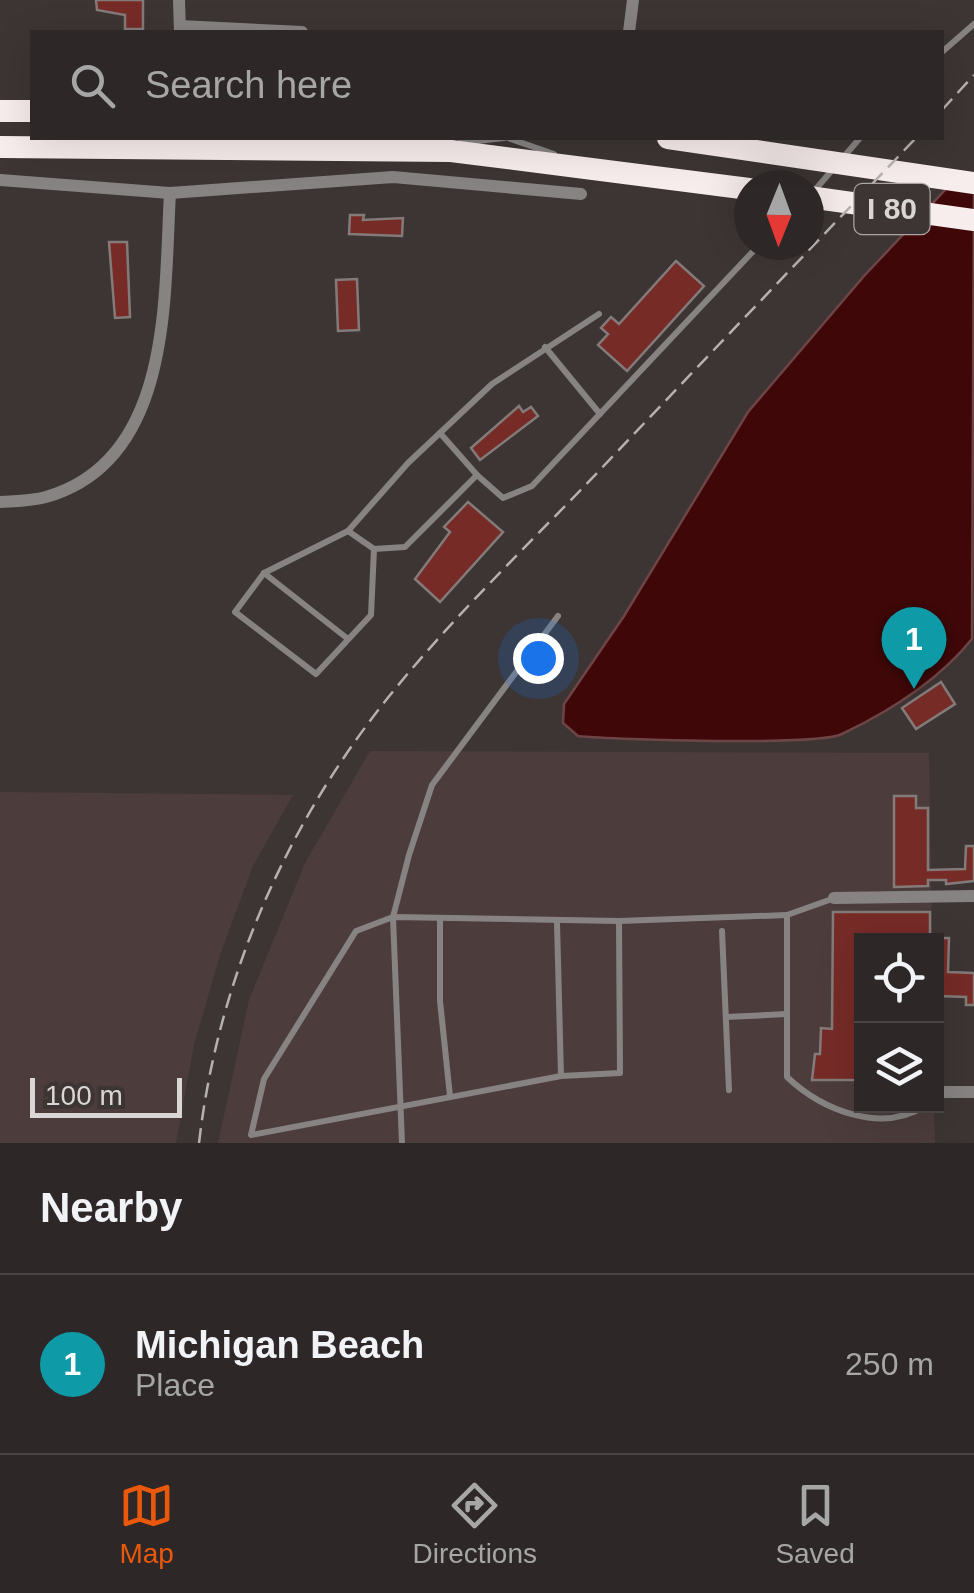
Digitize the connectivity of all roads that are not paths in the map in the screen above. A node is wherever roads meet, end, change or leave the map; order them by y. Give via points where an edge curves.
1 (180, 0) edge
2 (633, 0) edge
3 (974, 24) edge
4 (180, 29) edge
5 (221, 30) edge
6 (629, 30) edge
7 (944, 50) edge
8 (0, 111) edge
9 (30, 111) edge
10 (488, 140) edge
11 (512, 140) edge
12 (682, 140) edge
13 (858, 140) edge
14 (0, 146) edge
15 (399, 150) junction
16 (588, 166) junction
17 (0, 180) edge
18 (824, 180) edge
19 (974, 183) edge
20 (734, 186) edge
21 (170, 193) junction
22 (581, 194) dead end
23 (824, 199) edge
24 (974, 220) edge
25 (744, 260) edge
26 (599, 314) dead end
27 (545, 347) junction
28 (600, 414) junction
29 (440, 434) junction
30 (477, 475) junction
31 (0, 502) edge
32 (348, 530) junction
33 (374, 550) junction
34 (264, 573) junction
35 (558, 616) dead end
36 (348, 639) junction
37 (974, 896) edge
38 (834, 898) joint
39 (786, 915) junction
40 (393, 916) junction
41 (440, 918) junction
42 (619, 921) junction
43 (556, 922) junction
44 (722, 931) dead end
45 (787, 1014) junction
46 (726, 1017) junction
47 (560, 1076) junction
48 (729, 1090) dead end
49 (974, 1092) edge
50 (944, 1095) edge
51 (450, 1096) junction
52 (398, 1105) junction
53 (910, 1113) edge
54 (402, 1143) edge

1 - 4 street
2 - 6 street
3 - 7 lane
4 - 5 street
8 - 9 highway
10 - 15 lane
11 - 16 lane
12 - 19 highway, I 80
13 - 18 lane
14 - 15 highway
15 - 16 highway
16 - 20 highway
17 - 21 street
21 - 22 street via 392,177
21 - 31 street via 156,355 130,437 96,472 47,497
23 - 24 highway, I 80
25 - 28 lane
26 - 27 lane
27 - 28 lane
27 - 29 lane via 492,384
28 - 30 lane via 532,486 503,498
29 - 30 lane
29 - 32 lane
30 - 33 lane via 405,548
32 - 33 lane
32 - 34 lane
33 - 36 lane via 371,614
34 - 36 lane
34 - 36 lane via 235,612 316,674
35 - 40 lane via 432,784
37 - 38 street
38 - 39 lane
39 - 42 lane
39 - 45 lane
40 - 41 lane
40 - 52 lane
40 - 52 lane via 356,931 264,1080 251,1135
41 - 43 lane
41 - 51 lane
42 - 43 lane
42 - 47 lane via 620,1074
43 - 47 lane
44 - 46 lane
45 - 46 lane
45 - 53 lane via 787,1077 808,1096 879,1120
46 - 48 lane
47 - 51 lane
49 - 50 street
51 - 52 lane
52 - 54 lane

